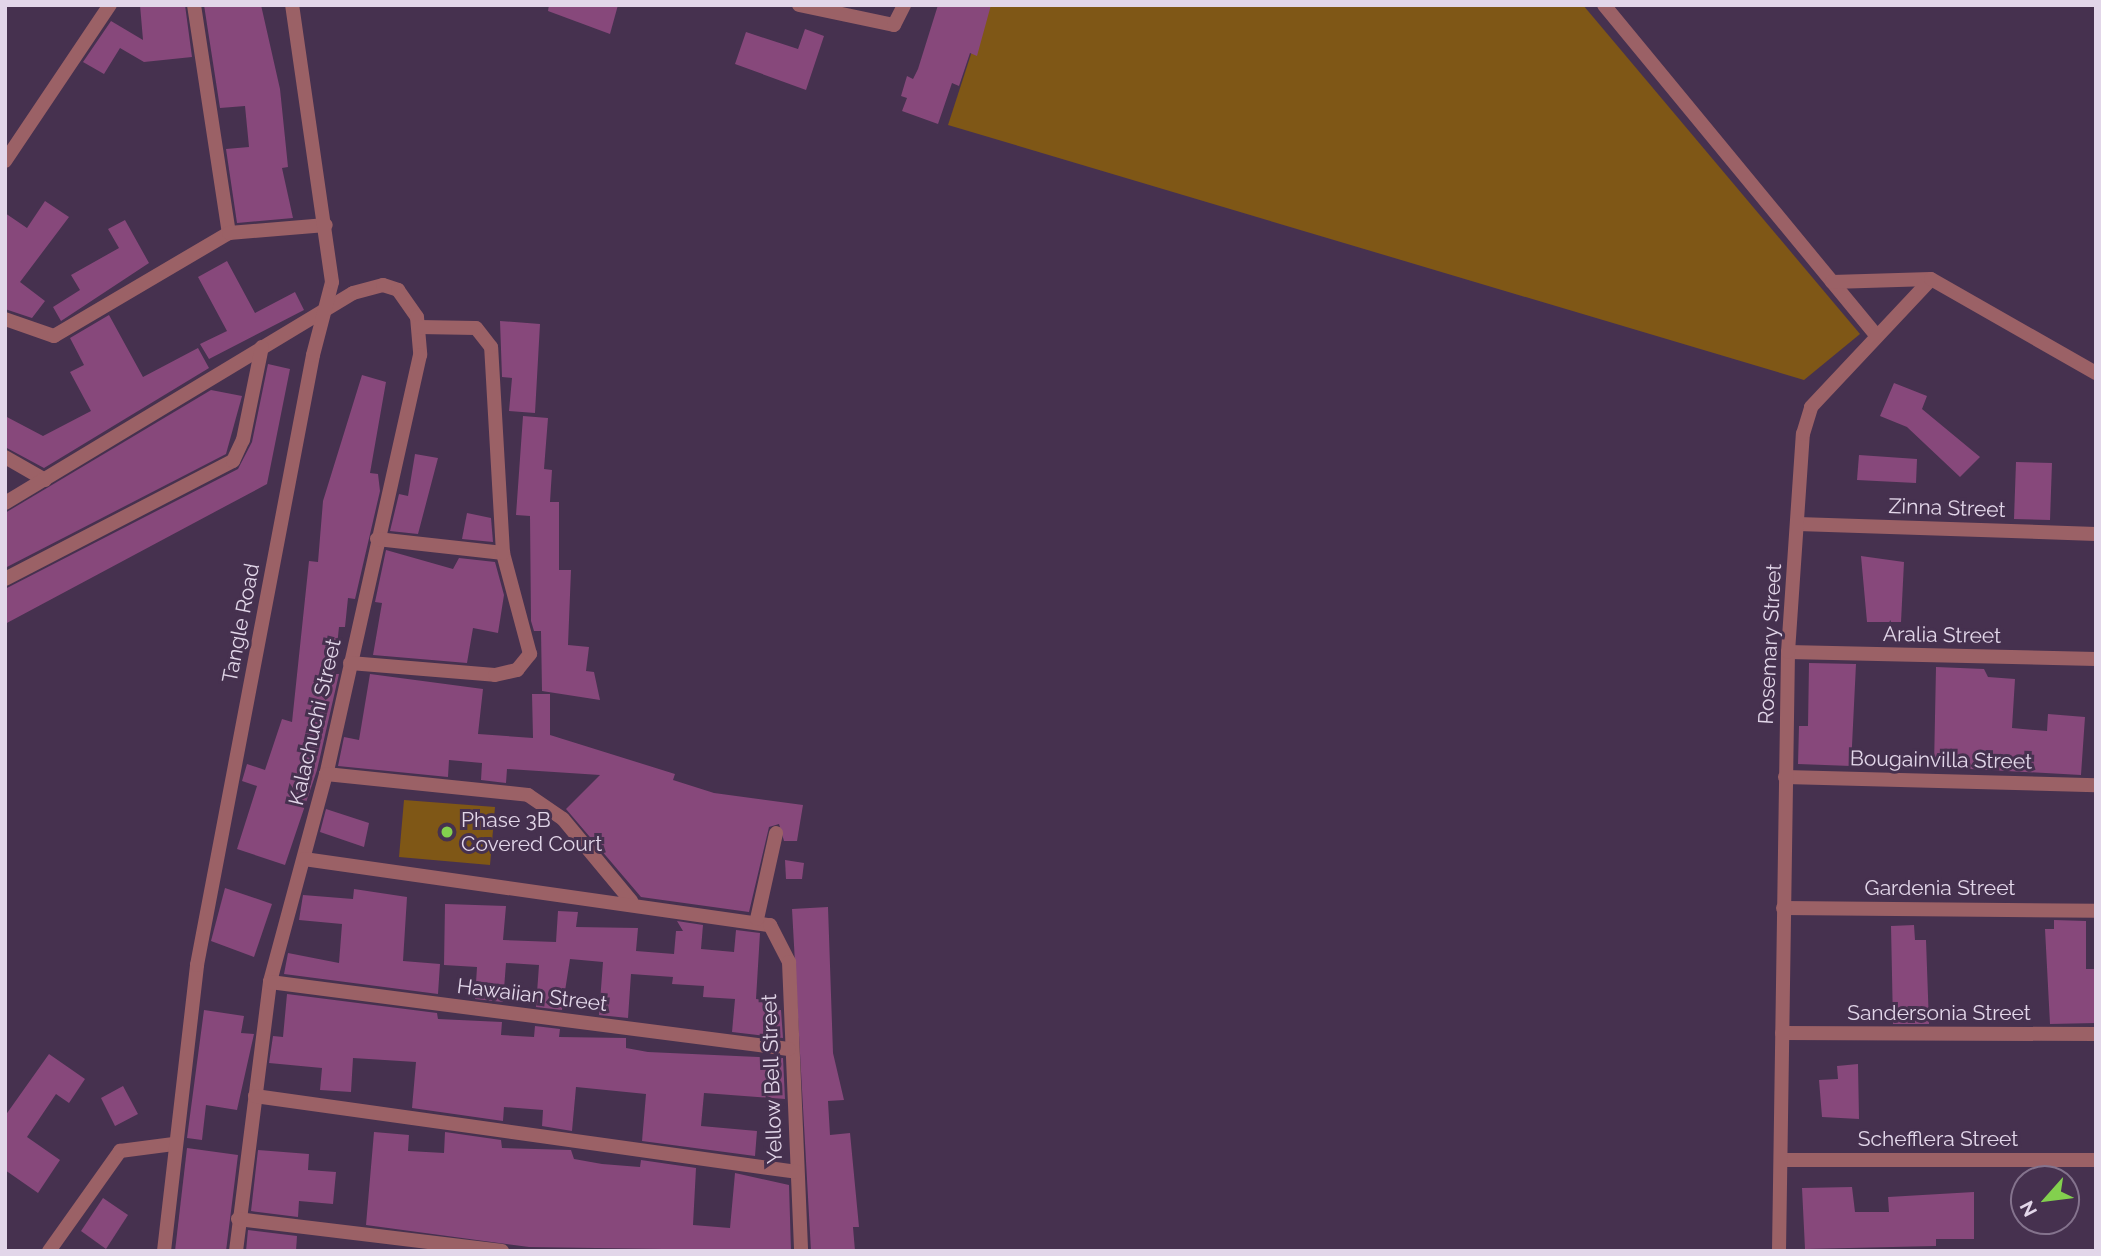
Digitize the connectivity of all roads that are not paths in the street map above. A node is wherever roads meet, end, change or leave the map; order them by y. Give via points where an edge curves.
1 (110, 5) edge
2 (194, 5) edge
3 (292, 5) edge
4 (799, 5) edge
5 (904, 5) edge
6 (1604, 5) edge
7 (5, 162) edge
8 (326, 225) junction
9 (229, 233) junction
10 (1931, 279) junction
11 (1832, 282) junction
12 (325, 312) junction
13 (5, 319) edge
14 (419, 327) junction
15 (1874, 333) junction
16 (262, 347) junction
17 (2096, 373) edge
18 (5, 457) edge
19 (45, 480) junction
20 (5, 503) edge
21 (1798, 524) junction
22 (2096, 534) edge
23 (377, 539) junction
24 (503, 553) junction
25 (5, 579) edge
26 (1788, 652) junction
27 (2096, 659) edge
28 (350, 663) junction
29 (326, 774) junction
30 (1785, 777) junction
31 (2096, 785) edge
32 (776, 833) dead end
33 (304, 859) junction
34 (631, 901) junction
35 (1783, 908) junction
36 (2096, 911) edge
37 (757, 919) junction
38 (270, 982) junction
39 (1782, 1033) junction
40 (2096, 1034) edge
41 (789, 1049) junction
42 (254, 1096) junction
43 (174, 1144) junction
44 (1781, 1160) junction
45 (2096, 1160) edge
46 (797, 1172) junction
47 (238, 1219) junction
48 (49, 1251) edge
49 (164, 1251) edge
50 (236, 1251) edge
51 (502, 1251) edge
52 (801, 1251) edge
53 (1779, 1251) edge

1 - 7 street
2 - 9 street
3 - 8 street, Tangle Road
4 - 5 street via 894,25
6 - 11 street
8 - 9 street
8 - 12 street, Tangle Road via 332,282
9 - 13 street via 54,336
10 - 11 street
10 - 15 street, Rosemary Street
10 - 17 street
11 - 15 street
12 - 14 street, Kalachuchi Street via 353,293 383,285 409,301
12 - 16 street, Kalachuchi Street
12 - 43 street, Tangle Road via 197,965
14 - 23 street, Kalachuchi Street via 421,355
14 - 24 street via 461,325 488,340
15 - 21 street, Rosemary Street via 1811,407 1803,434
16 - 19 street, Kalachuchi Street
16 - 25 street via 243,440 233,461
18 - 19 street
19 - 20 street, Kalachuchi Street
21 - 22 street, Zinna Street
21 - 26 street, Rosemary Street
23 - 24 street
23 - 28 street, Kalachuchi Street
24 - 28 street via 530,654 524,666 495,675
26 - 27 street, Aralia Street
26 - 30 street, Rosemary Street
28 - 29 street, Kalachuchi Street
29 - 33 street, Kalachuchi Street
29 - 34 street via 528,795 563,819
30 - 31 street, Bougainvilla Street
30 - 35 street, Rosemary Street
32 - 37 street
33 - 34 street
33 - 38 street, Kalachuchi Street
34 - 37 street
35 - 36 street, Gardenia Street
35 - 39 street, Rosemary Street
37 - 41 street, Yellow Bell Street via 780,933 789,962
38 - 41 street, Hawaiian Street
38 - 42 street, Kalachuchi Street
39 - 40 street, Sandersonia Street
39 - 44 street, Rosemary Street
41 - 46 street, Yellow Bell Street
42 - 46 street
42 - 47 street, Kalachuchi Street
43 - 48 street via 120,1151
43 - 49 street, Tangle Road
44 - 45 street, Schefflera Street
44 - 53 street, Rosemary Street
46 - 52 street, Yellow Bell Street
47 - 50 street, Kalachuchi Street
47 - 51 street

